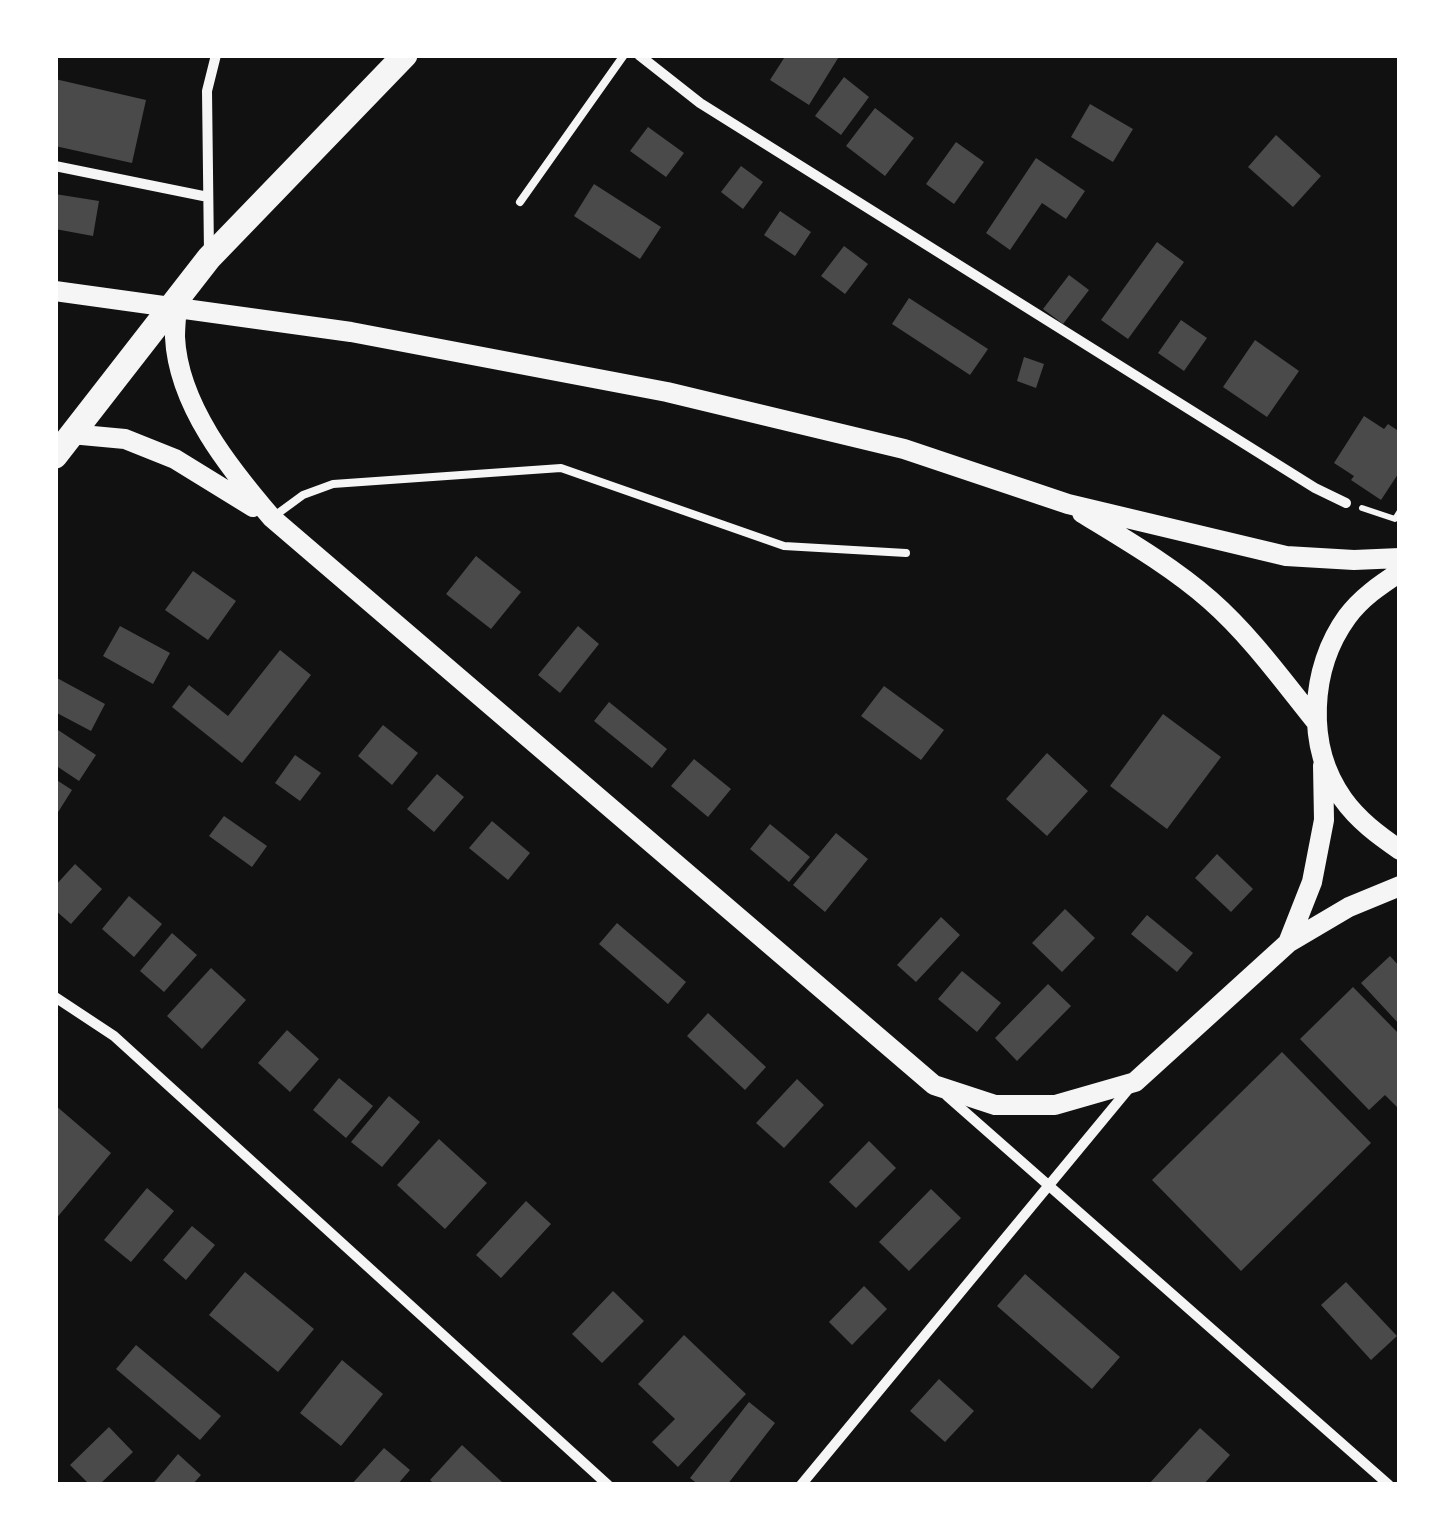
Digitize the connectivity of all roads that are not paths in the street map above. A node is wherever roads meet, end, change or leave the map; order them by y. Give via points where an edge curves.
1 (216, 55) edge
2 (405, 55) edge
3 (624, 55) edge
4 (639, 55) edge
5 (55, 166) edge
6 (208, 197) junction
7 (520, 202) dead end
8 (209, 258) junction
9 (55, 290) edge
10 (178, 298) junction
11 (71, 434) junction
12 (55, 456) edge
13 (1346, 503) road end
14 (1068, 504) junction
15 (272, 518) junction
16 (906, 553) dead end
17 (1400, 558) edge
18 (1400, 572) edge
19 (1316, 723) junction
20 (1324, 758) junction
21 (1400, 850) edge
22 (1400, 886) edge
23 (1288, 943) junction
24 (55, 997) edge
25 (1135, 1082) junction
26 (934, 1084) junction
27 (1049, 1186) junction
28 (608, 1485) edge
29 (802, 1485) edge
30 (1389, 1485) edge

1 - 6 street via 207,91
2 - 8 main road
3 - 7 lane
4 - 13 street via 716,113
5 - 6 street
6 - 8 street
8 - 10 main road
9 - 14 main road via 351,332 667,392 904,449
10 - 11 main road
10 - 15 main road via 178,357 202,423 228,467
11 - 12 main road
11 - 15 main road via 126,439 176,459
14 - 17 main road via 1286,556
14 - 19 main road via 1168,566 1212,602
15 - 16 lane via 333,484 562,468 784,546
15 - 26 main road
18 - 19 main road via 1348,616 1329,648
19 - 20 main road
20 - 21 main road via 1342,797 1370,830
20 - 23 main road via 1324,820 1312,882
22 - 23 main road
23 - 25 main road
24 - 28 street via 114,1036
25 - 26 main road via 1055,1105 995,1105
25 - 27 street
26 - 27 street
27 - 29 street
27 - 30 street

